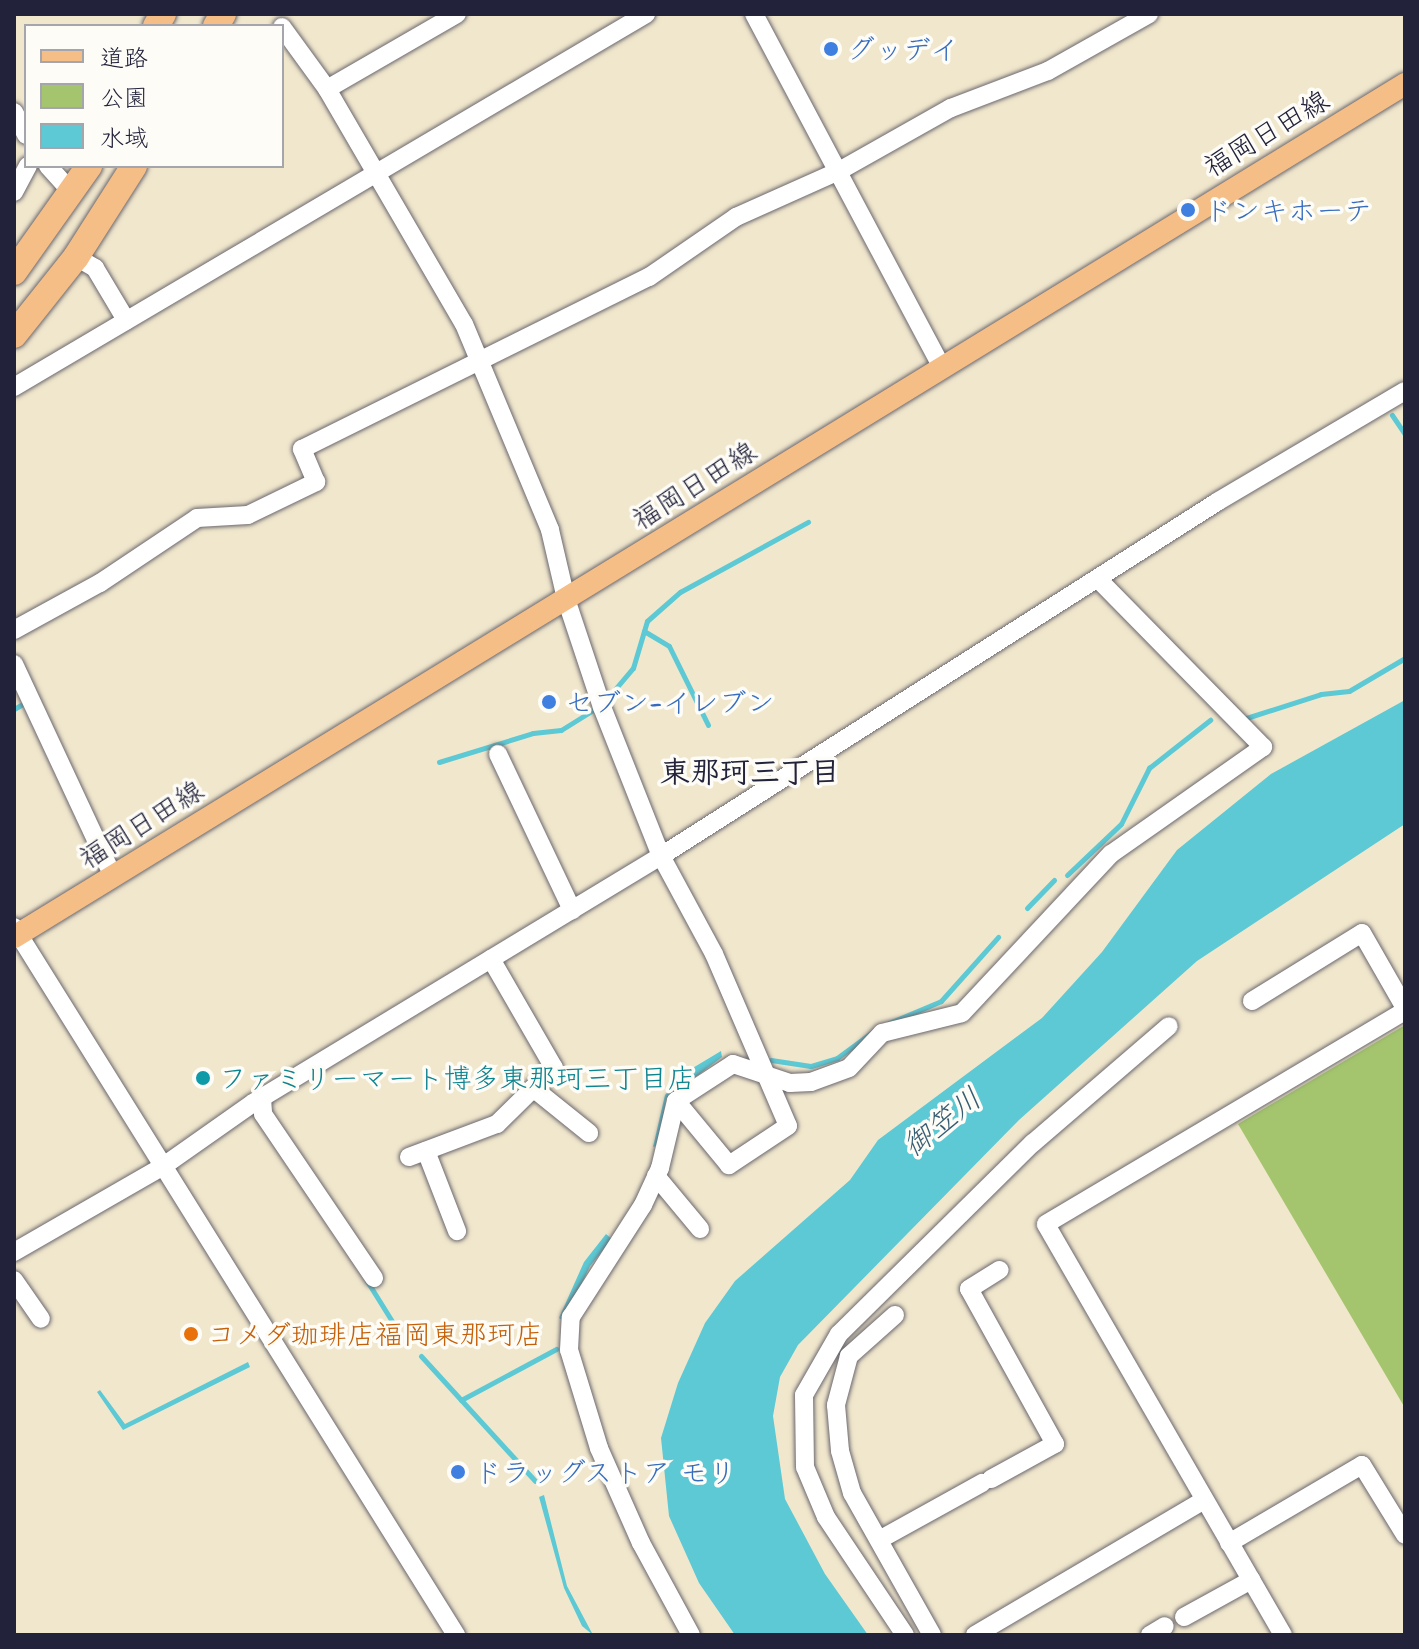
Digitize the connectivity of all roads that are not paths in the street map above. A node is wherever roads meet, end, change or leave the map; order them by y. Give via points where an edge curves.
1 (457, 14) edge
2 (646, 14) edge
3 (754, 14) edge
4 (1149, 14) edge
5 (284, 29) edge
6 (1405, 84) edge
7 (327, 89) junction
8 (14, 112) edge
9 (24, 131) edge
10 (27, 168) edge
11 (88, 168) edge
12 (119, 168) edge
13 (133, 168) edge
14 (839, 171) junction
15 (62, 172) edge
16 (374, 174) junction
17 (14, 192) edge
18 (14, 248) edge
19 (76, 257) junction
20 (14, 272) edge
21 (14, 315) edge
22 (126, 320) junction
23 (14, 335) edge
24 (478, 360) junction
25 (941, 366) junction
26 (14, 387) edge
27 (1405, 391) edge
28 (1100, 581) junction
29 (566, 599) junction
30 (14, 630) edge
31 (14, 664) edge
32 (498, 754) dead end
33 (661, 856) junction
34 (113, 876) junction
35 (572, 910) junction
36 (16, 933) edge
37 (491, 959) junction
38 (1252, 1001) dead end
39 (1405, 1010) edge
40 (1169, 1026) dead end
41 (765, 1073) junction
42 (533, 1088) junction
43 (262, 1098) junction
44 (676, 1101) junction
45 (589, 1133) dead end
46 (162, 1167) junction
47 (656, 1176) junction
48 (700, 1229) dead end
49 (457, 1231) dead end
50 (14, 1252) edge
51 (999, 1270) dead end
52 (374, 1278) dead end
53 (14, 1280) edge
54 (895, 1315) dead end
55 (41, 1319) dead end
56 (1204, 1500) junction
57 (1405, 1535) edge
58 (879, 1540) junction
59 (1229, 1543) junction
60 (1251, 1580) junction
61 (1184, 1617) dead end
62 (456, 1635) edge
63 (691, 1635) edge
64 (905, 1635) edge
65 (932, 1635) edge
66 (975, 1635) edge
67 (1283, 1635) edge

1 - 7 street
2 - 16 street
3 - 14 street
4 - 14 street via 1048,71 951,108
5 - 7 street
6 - 25 main road, 福岡日田線
7 - 16 street
8 - 9 street
10 - 17 street
11 - 20 highway
12 - 21 highway
13 - 19 highway
14 - 24 street via 736,217 649,277
14 - 25 street
15 - 18 highway
16 - 22 street
16 - 24 street via 464,324
19 - 22 street via 95,268
19 - 23 highway
22 - 26 street
24 - 29 street via 550,530
24 - 30 street via 302,449 316,482 248,515 197,518 100,583
25 - 29 main road, 福岡日田線
27 - 28 street via 1217,502
28 - 33 street
28 - 41 street via 1263,747 1111,854 962,1013 882,1033 849,1068 811,1082 790,1083
29 - 33 street
29 - 34 main road, 福岡日田線
31 - 34 street
32 - 35 street
33 - 35 street
33 - 41 street via 714,954
34 - 36 main road, 福岡日田線
35 - 37 street
36 - 46 street
37 - 42 street via 554,1068
37 - 43 street
38 - 39 street via 1362,933
39 - 56 street via 1046,1224
40 - 64 street via 1033,1143 839,1334 804,1395 805,1467 815,1492 826,1517
41 - 44 street via 733,1064
41 - 44 street via 788,1126 729,1165
42 - 45 street
42 - 49 street via 497,1124 418,1154
43 - 46 street
43 - 52 street via 263,1114
44 - 47 street
46 - 50 street
46 - 62 street
47 - 48 street
47 - 63 street via 643,1205 580,1298 571,1317 569,1350 599,1448 641,1543
51 - 58 street via 969,1289 1055,1444
53 - 55 street
54 - 58 street via 849,1356 836,1405 840,1451 852,1493
56 - 59 street
56 - 66 street
57 - 59 street via 1362,1465
58 - 65 street
59 - 60 street
60 - 61 street
60 - 67 street

